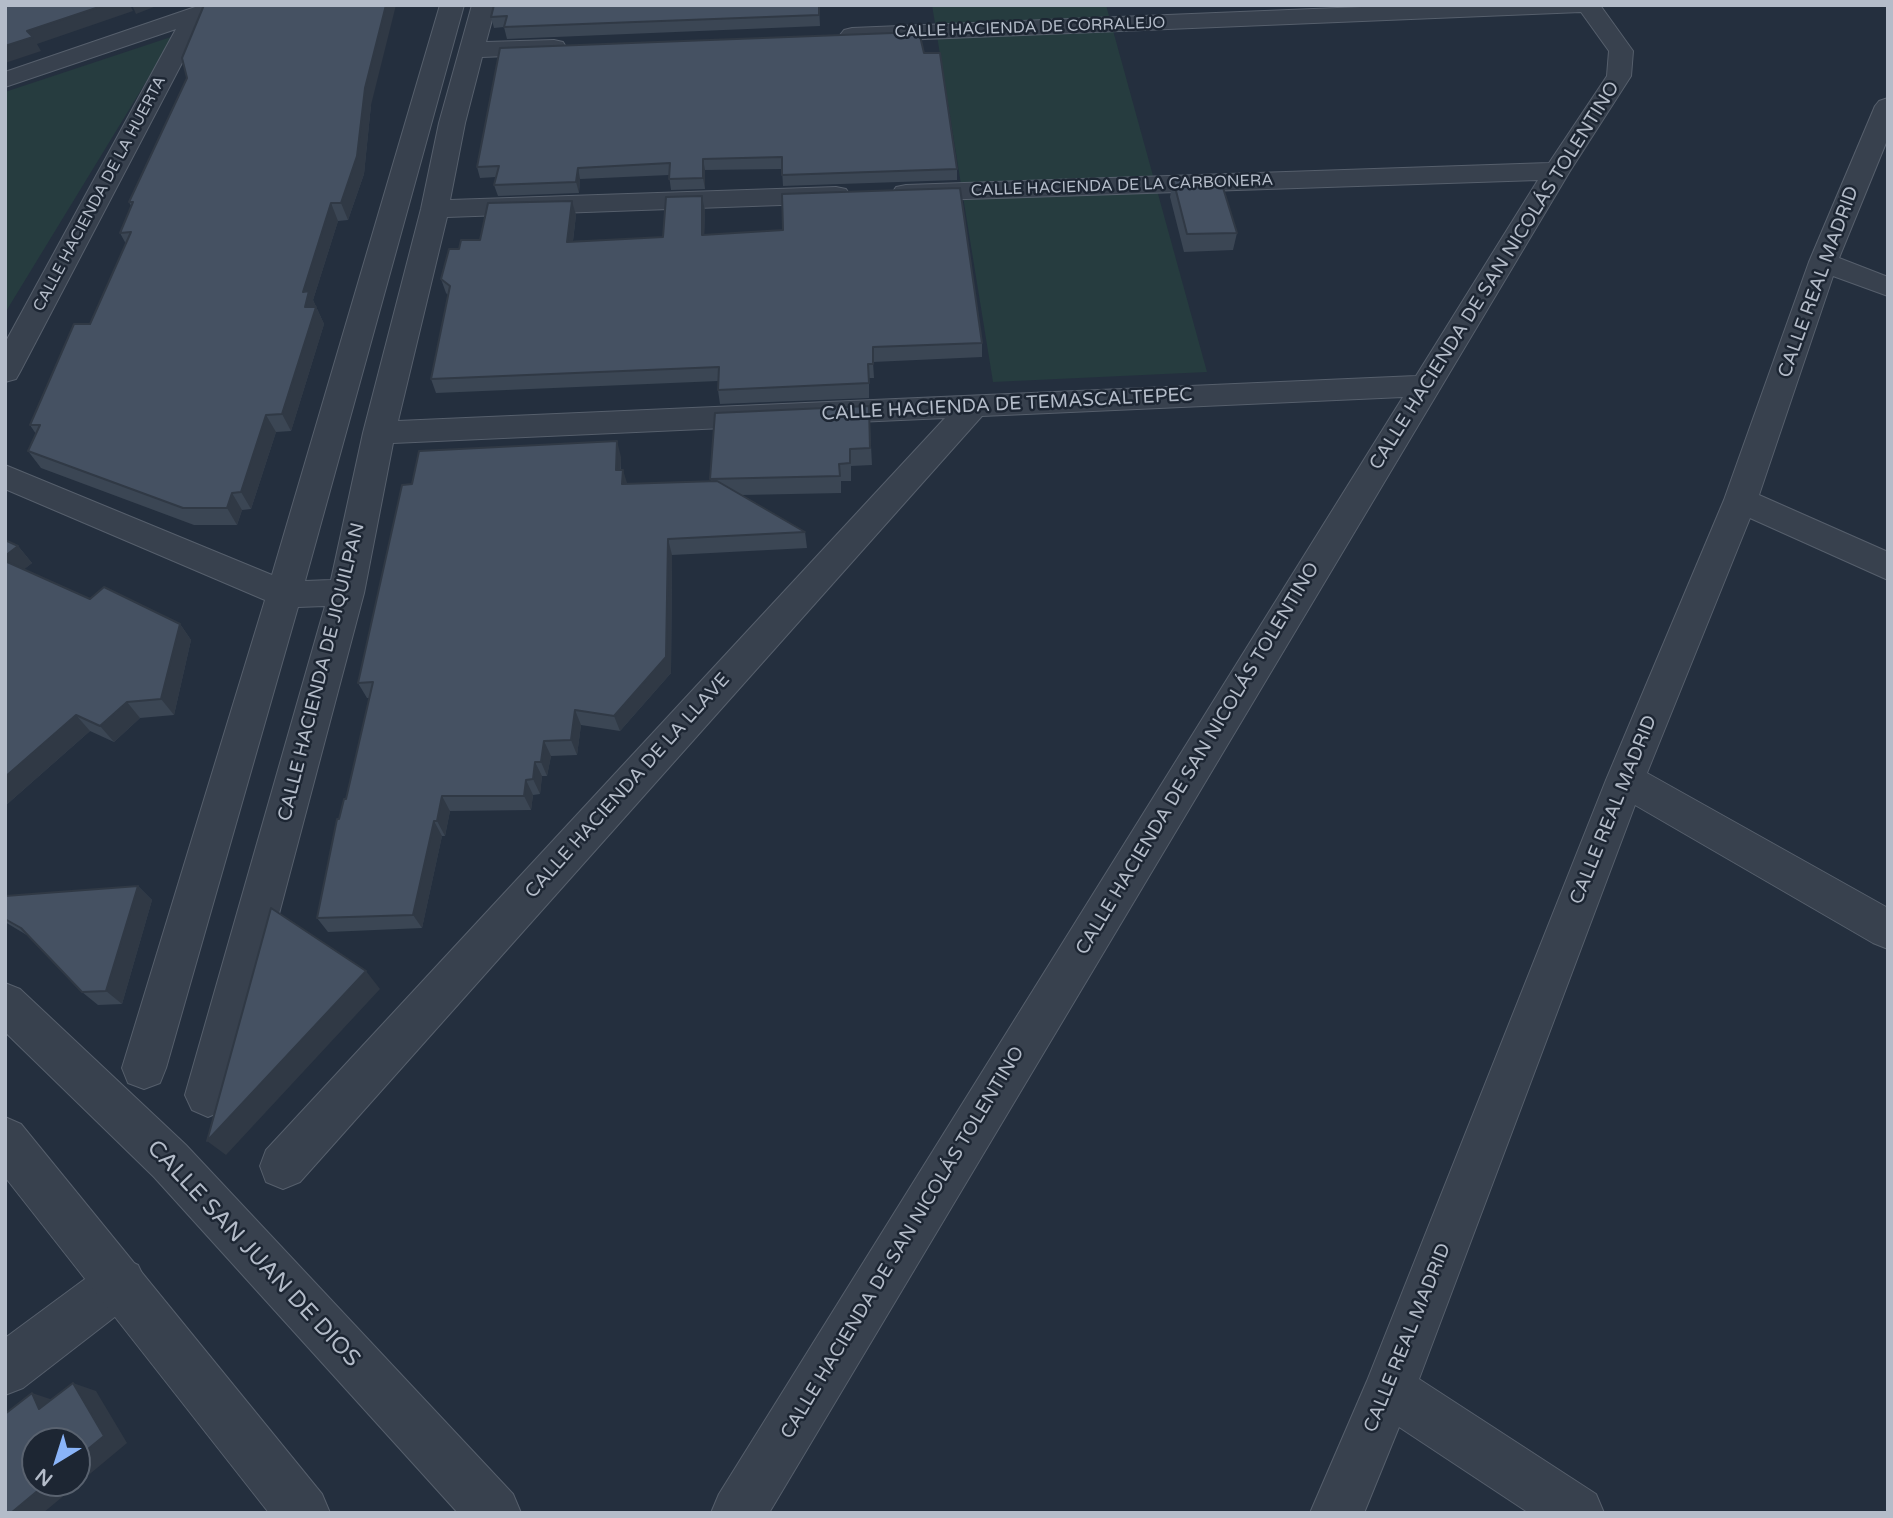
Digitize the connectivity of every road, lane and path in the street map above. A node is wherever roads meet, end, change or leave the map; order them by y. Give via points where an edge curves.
1 (225, 5) edge
2 (452, 5) edge
3 (484, 5) edge
4 (1588, 5) edge
5 (196, 15) junction
6 (835, 36) edge
7 (584, 46) edge
8 (472, 50) junction
9 (5, 80) edge
10 (1888, 106) edge
11 (452, 123) junction
12 (418, 124) junction
13 (1557, 171) junction
14 (435, 209) junction
15 (1823, 262) junction
16 (1888, 287) edge
17 (5, 373) edge
18 (1426, 386) junction
19 (974, 406) junction
20 (379, 433) junction
21 (5, 476) edge
22 (1741, 500) junction
23 (1888, 567) edge
24 (346, 593) junction
25 (284, 594) junction
26 (1625, 780) junction
27 (1888, 930) edge
28 (5, 1003) edge
29 (144, 1068) dead end
30 (208, 1095) dead end
31 (5, 1140) edge
32 (283, 1166) dead end
33 (121, 1282) junction
34 (5, 1370) edge
35 (1389, 1390) junction
36 (303, 1513) edge
37 (494, 1513) edge
38 (738, 1513) edge
39 (1337, 1513) edge
40 (1577, 1513) edge

1 - 5 street
2 - 12 street
3 - 8 street, CALLE HACIENDA DE JIQUILPAN
4 - 6 street, CALLE HACIENDA DE CORRALEJO
4 - 13 street, CALLE HACIENDA DE SAN NICOLÁS TOLENTINO via 1621,51 1619,76
5 - 9 street
5 - 17 street, CALLE HACIENDA DE LA HUERTA
7 - 8 street
8 - 11 street, CALLE HACIENDA DE JIQUILPAN
10 - 15 street, CALLE REAL MADRID
11 - 12 street
11 - 14 street, CALLE HACIENDA DE JIQUILPAN
12 - 25 street
13 - 14 street, CALLE HACIENDA DE LA CARBONERA
13 - 18 street, CALLE HACIENDA DE SAN NICOLÁS TOLENTINO
14 - 20 street, CALLE HACIENDA DE JIQUILPAN
15 - 16 street
15 - 22 street, CALLE REAL MADRID
18 - 19 street, CALLE HACIENDA DE TEMASCALTEPEC
18 - 38 street, CALLE HACIENDA DE SAN NICOLÁS TOLENTINO
19 - 20 street, CALLE HACIENDA DE TEMASCALTEPEC
19 - 32 street, CALLE HACIENDA DE LA LLAVE
20 - 24 street, CALLE HACIENDA DE JIQUILPAN
21 - 25 street
22 - 23 street
22 - 26 street, CALLE REAL MADRID
24 - 25 street
24 - 30 street, CALLE HACIENDA DE JIQUILPAN
25 - 29 street
26 - 27 street
26 - 35 street, CALLE REAL MADRID
28 - 37 street, CALLE SAN JUAN DE DIOS via 170,1161
31 - 33 street
33 - 34 street
33 - 36 street
35 - 39 street, CALLE REAL MADRID
35 - 40 street

